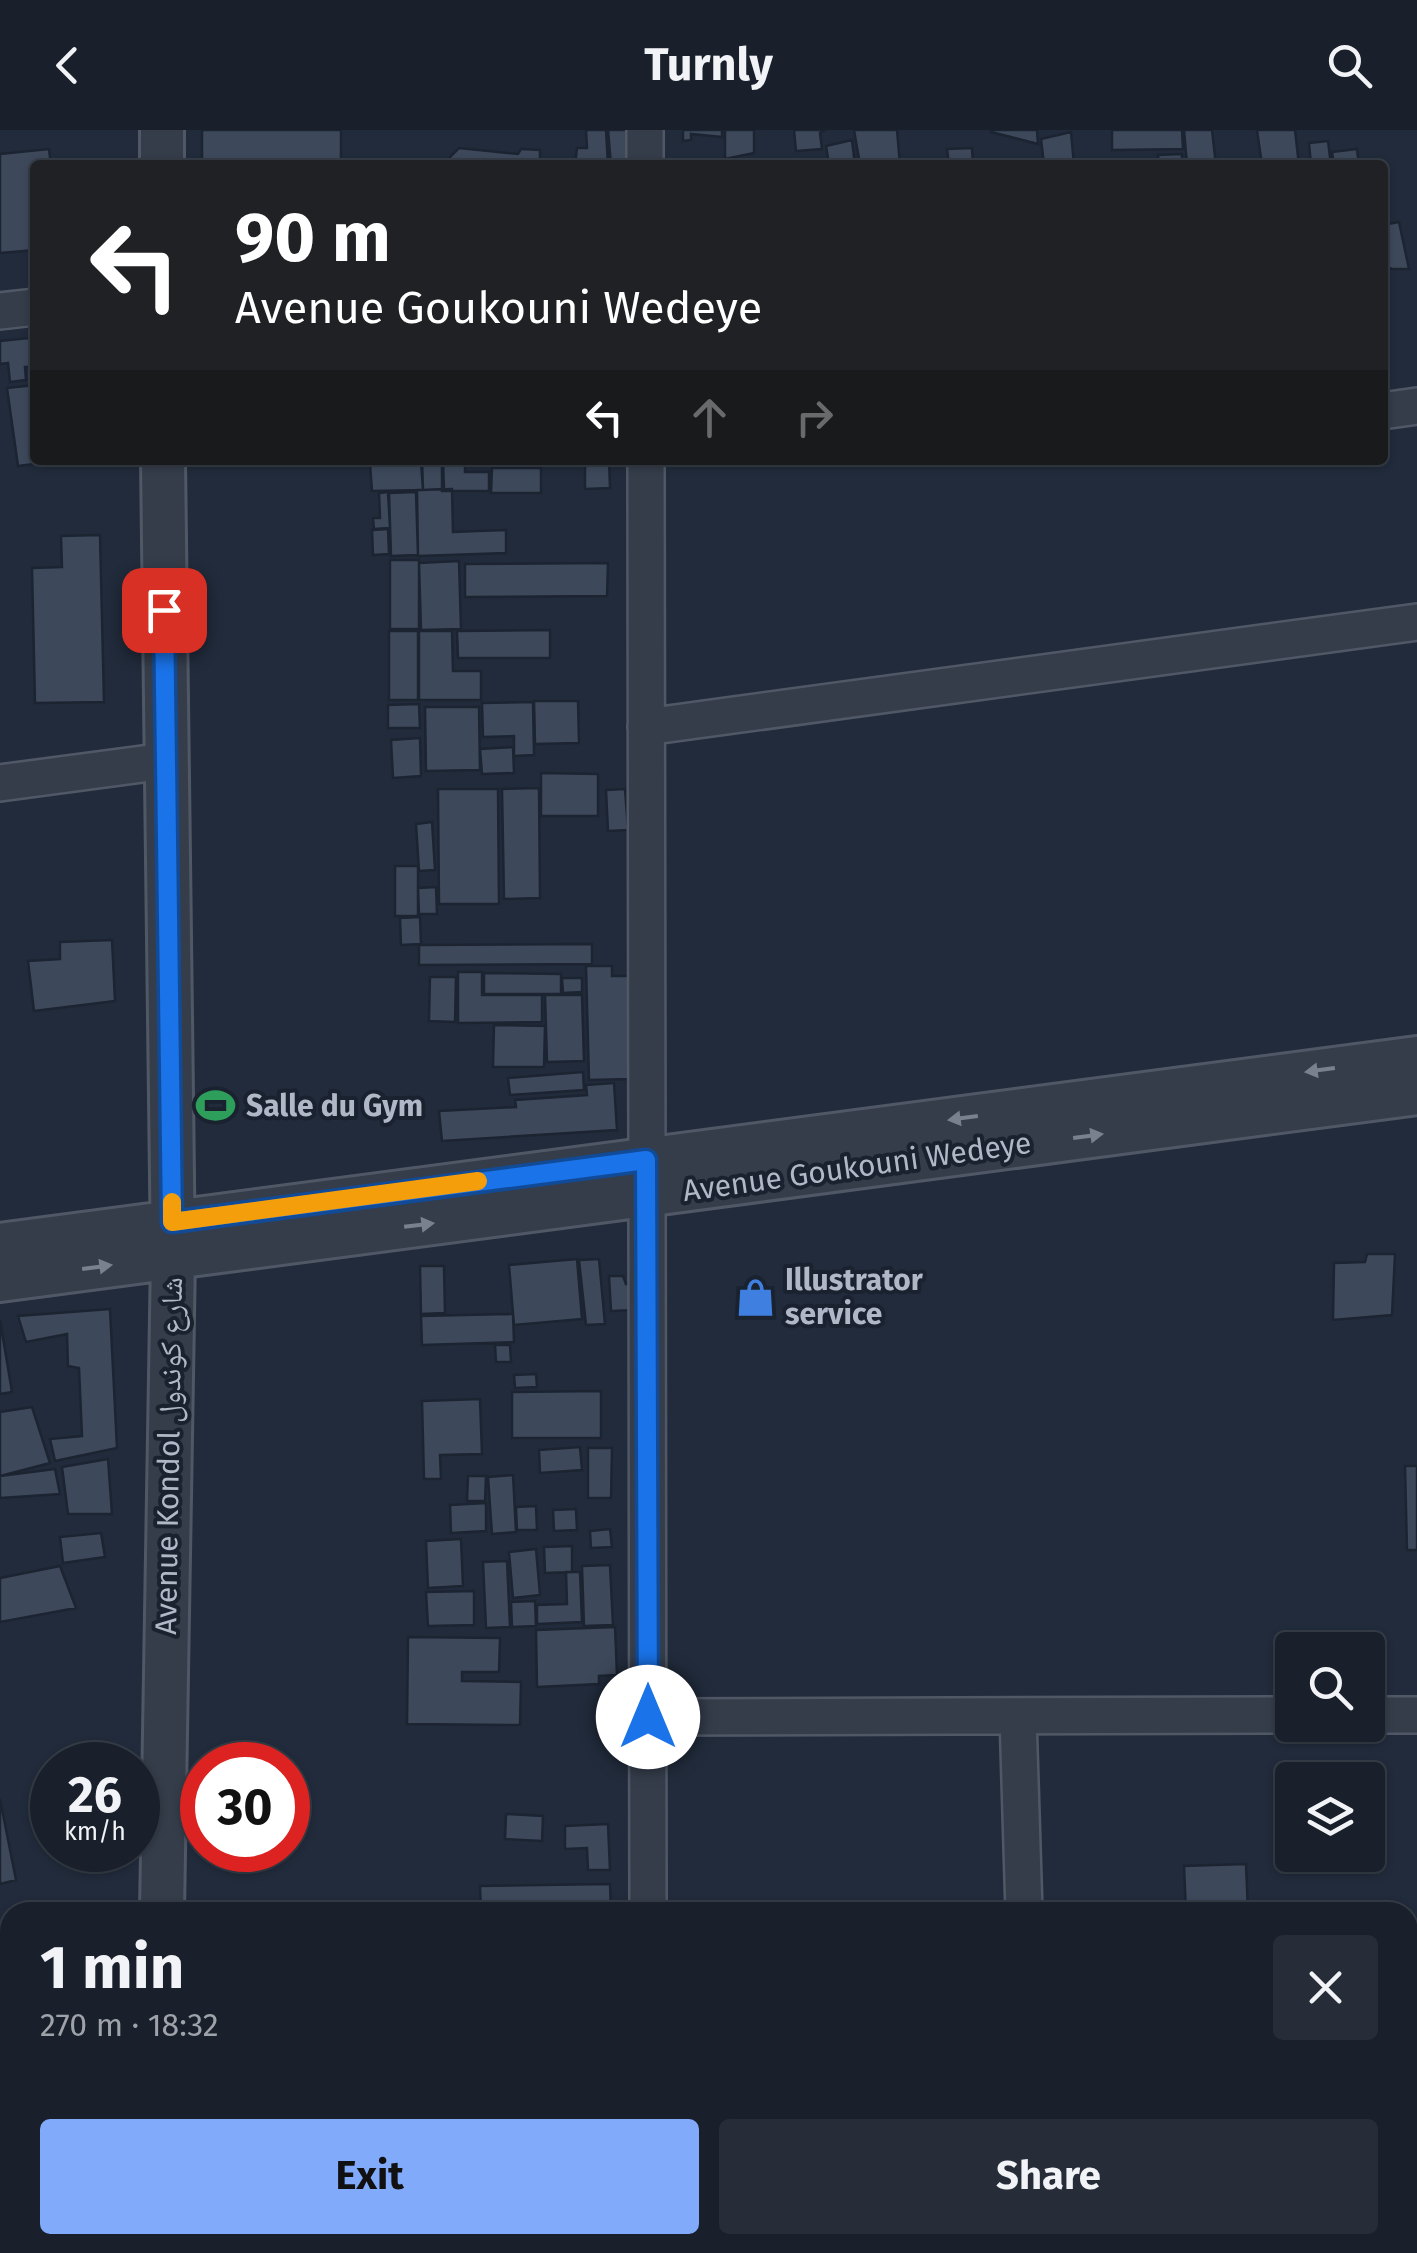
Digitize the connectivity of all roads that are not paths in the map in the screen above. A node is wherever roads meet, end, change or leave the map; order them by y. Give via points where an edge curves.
1 (162, 130) edge
2 (645, 130) edge
3 (162, 160) edge
4 (645, 160) edge
5 (30, 308) edge
6 (0, 311) edge
7 (1417, 406) edge
8 (1388, 410) edge
9 (163, 465) edge
10 (646, 465) edge
11 (1417, 622) edge
12 (646, 726) junction
13 (165, 761) junction
14 (0, 782) edge
15 (1417, 1058) edge
16 (1417, 1093) edge
17 (646, 1177) junction
18 (172, 1240) junction
19 (0, 1245) edge
20 (0, 1280) edge
21 (1275, 1715) edge
22 (1385, 1715) edge
23 (1417, 1715) edge
24 (1018, 1716) junction
25 (648, 1717) junction
26 (162, 1902) edge
27 (648, 1902) edge
28 (1024, 1902) edge

1 - 3 street
2 - 4 street
5 - 6 street
7 - 8 street
9 - 13 street, Avenue Kondol شارع كوندول
10 - 12 street
11 - 12 street
12 - 17 street
13 - 14 street
13 - 18 street, Avenue Kondol شارع كوندول
15 -> 17 street, Avenue Goukouni Wedeye
17 -> 16 street, Avenue Goukouni Wedeye
17 - 18 street, Avenue Goukouni Wedeye
17 - 25 street
18 - 19 street, Avenue Goukouni Wedeye
20 -> 18 street, Avenue Goukouni Wedeye
18 - 26 street, Avenue Kondol شارع كوندول
21 - 24 street
22 - 23 street
24 - 25 street
24 - 28 street
25 - 27 street

